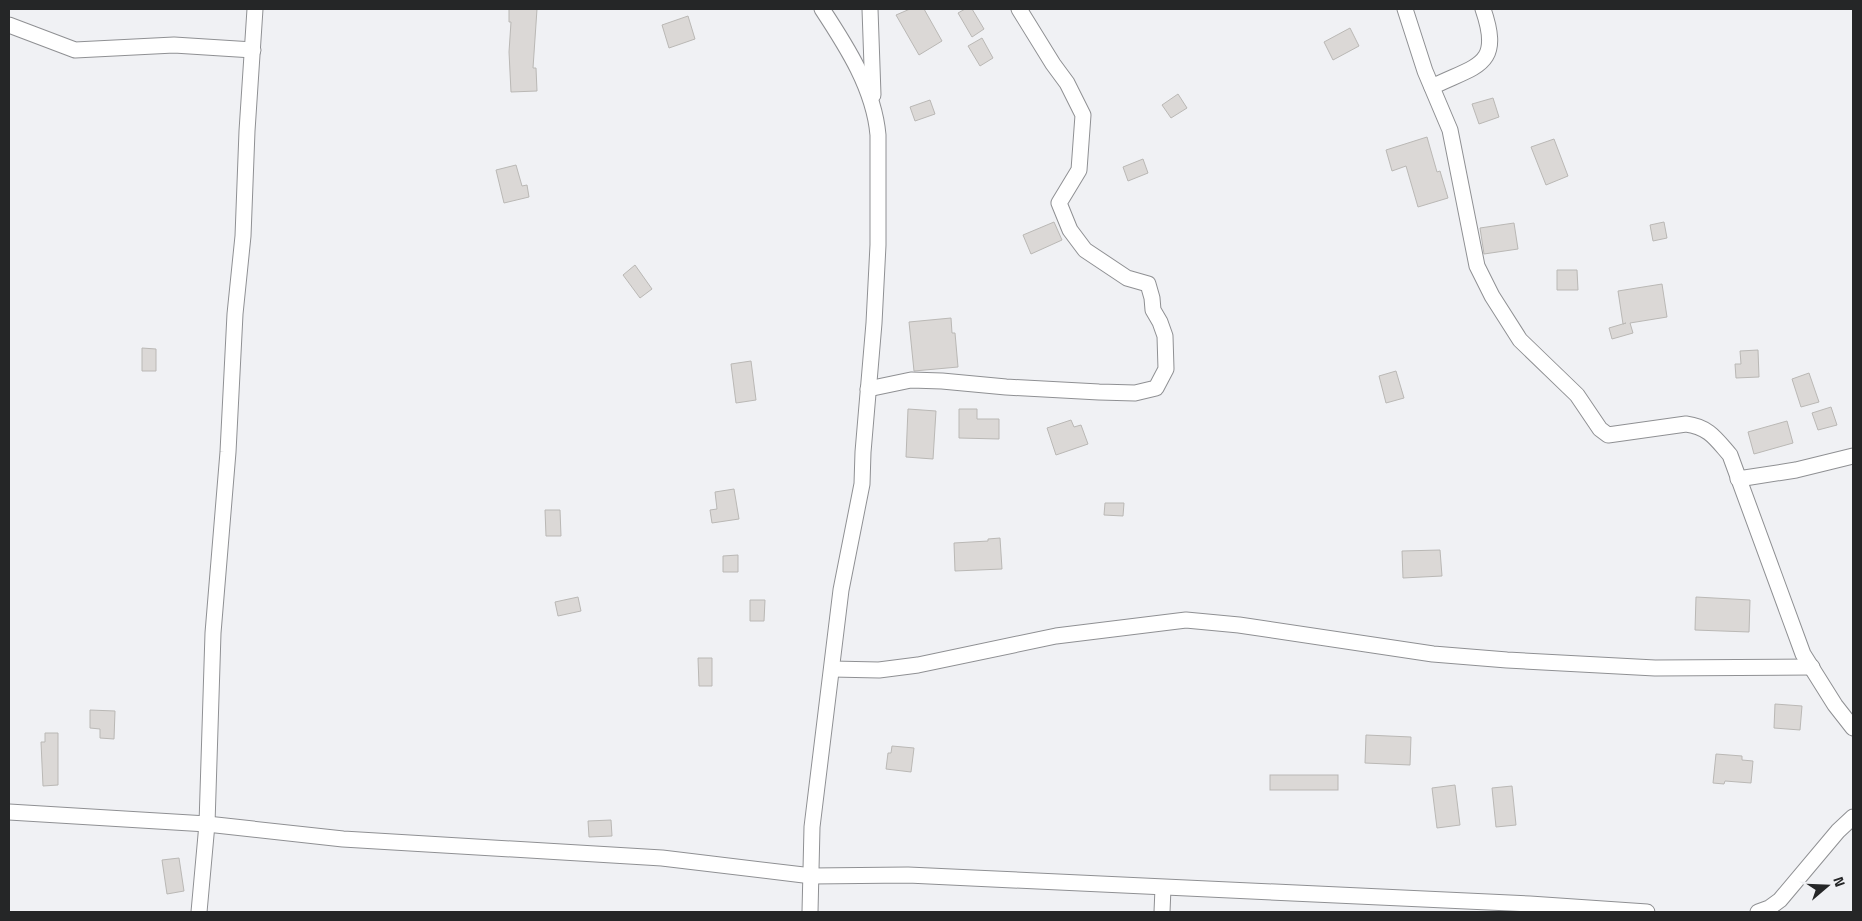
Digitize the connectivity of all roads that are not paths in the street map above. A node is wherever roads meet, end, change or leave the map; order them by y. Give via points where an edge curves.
1 (255, 9) edge
2 (822, 9) edge
3 (870, 9) edge
4 (1019, 9) edge
5 (1405, 9) edge
6 (1483, 9) edge
7 (9, 26) edge
8 (253, 50) junction
9 (1432, 87) junction
10 (873, 104) junction
11 (868, 389) junction
12 (1853, 456) edge
13 (1738, 479) junction
14 (1812, 667) junction
15 (832, 669) junction
16 (1853, 728) edge
17 (9, 812) edge
18 (1853, 817) edge
19 (207, 824) junction
20 (812, 876) junction
21 (1163, 888) junction
22 (1530, 908) edge
23 (199, 912) edge
24 (810, 912) edge
25 (1162, 912) edge
26 (1648, 912) edge
27 (1758, 912) edge

1 - 8 street
2 - 10 street via 858,69
3 - 10 street
4 - 11 street via 1067,83 1083,115 1080,170 1059,202 1070,230 1085,250 1127,278 1148,284 1153,310 1165,336 1166,370 1156,388 1135,393 911,380
5 - 9 street
6 - 9 street via 1490,28 1488,56 1474,69
7 - 8 street via 75,50 174,45
8 - 19 street via 244,236 235,314 228,462 212,634
9 - 13 street via 1450,130 1477,266 1520,340 1576,395 1608,435 1686,424 1699,426 1730,455
10 - 11 street via 878,135 878,245
11 - 15 street via 861,497 841,590
12 - 13 street via 1796,470
13 - 14 street via 1803,654
14 - 15 street via 1655,668 1507,660 1433,654 1249,626 1186,620 1056,636 918,665 879,670
14 - 16 street
15 - 20 street via 812,828
17 - 19 street
18 - 27 street via 1780,900
19 - 20 street via 343,839 662,858
19 - 23 street
20 - 21 street via 908,875
20 - 24 street
21 - 22 street
21 - 25 street
22 - 26 street

